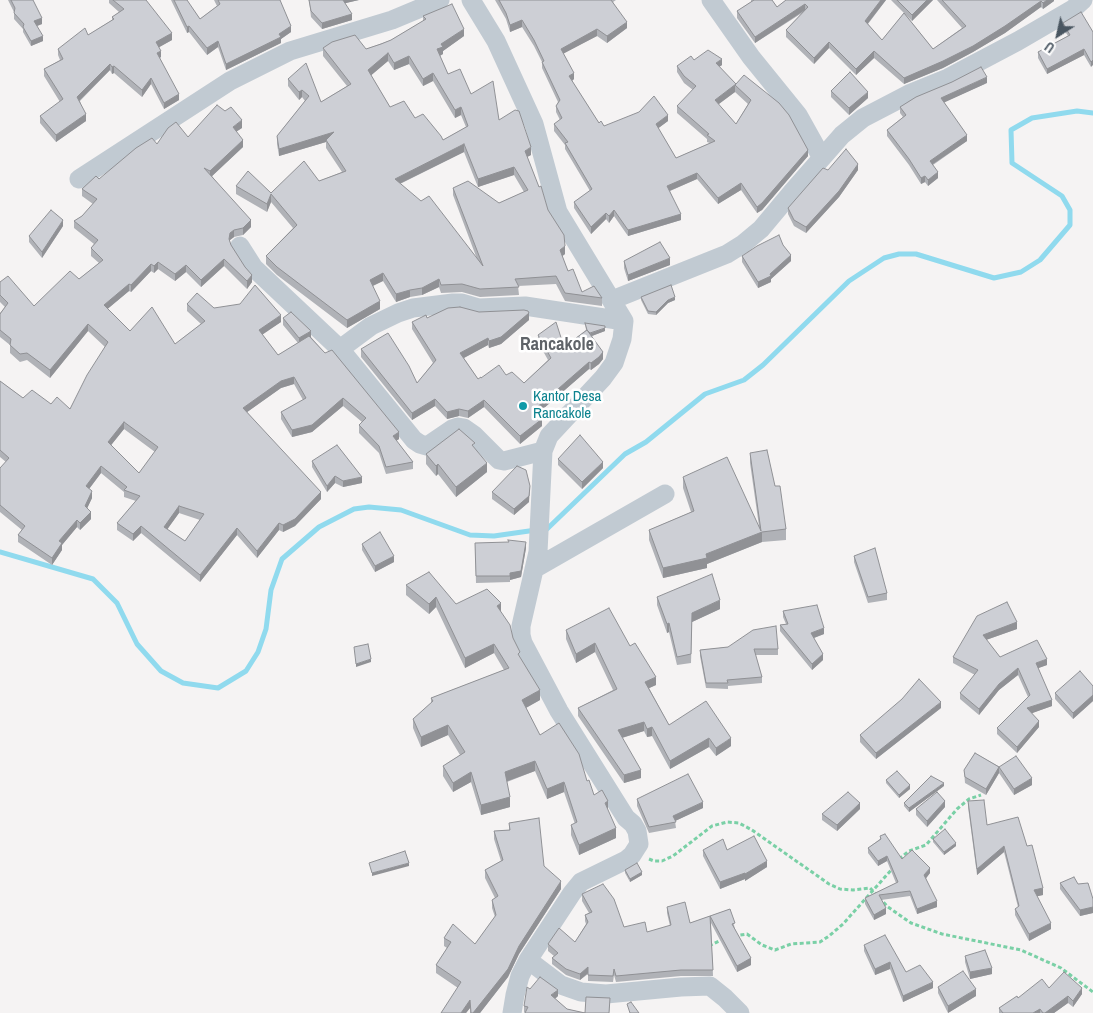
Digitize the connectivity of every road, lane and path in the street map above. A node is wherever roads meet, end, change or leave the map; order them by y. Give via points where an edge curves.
1 (440, 0) edge
2 (471, 0) edge
3 (712, 0) edge
4 (1084, 0) edge
5 (822, 158) junction
6 (79, 179) dead end
7 (240, 246) dead end
8 (612, 300) junction
9 (624, 321) junction
10 (340, 349) junction
11 (543, 451) junction
12 (665, 494) dead end
13 (536, 560) junction
14 (980, 795) edge
15 (635, 851) junction
16 (874, 890) junction
17 (704, 948) edge
18 (528, 960) junction
19 (1093, 992) edge
20 (512, 1013) edge
21 (740, 1013) edge

1 - 6 street via 392,20 290,51 230,80
2 - 8 street via 496,41 534,124 558,212
3 - 5 street via 751,58 798,115
4 - 5 street via 1018,41 864,118 842,135
5 - 8 street via 761,230 743,244 727,254
7 - 10 street via 254,268
8 - 9 street
9 - 10 street via 525,306 479,308 453,303 398,313 371,326
9 - 11 street via 614,363 549,436
10 - 11 street via 420,444 427,446 458,427 474,435 504,462
11 - 13 street
12 - 13 street
13 - 15 street via 521,626 523,643 560,711 637,831 639,844
14 - 16 path via 957,809 926,845 904,854
15 - 16 path via 651,860 662,861 674,856 712,826 739,823 829,884 853,890
15 - 18 street via 626,860 581,882
16 - 17 path via 843,924 820,942 791,944 775,950 742,933
16 - 19 path via 888,907 911,923 942,934 1021,950 1060,968
18 - 20 street via 514,994
18 - 21 street via 561,985 581,992 606,994 710,986

